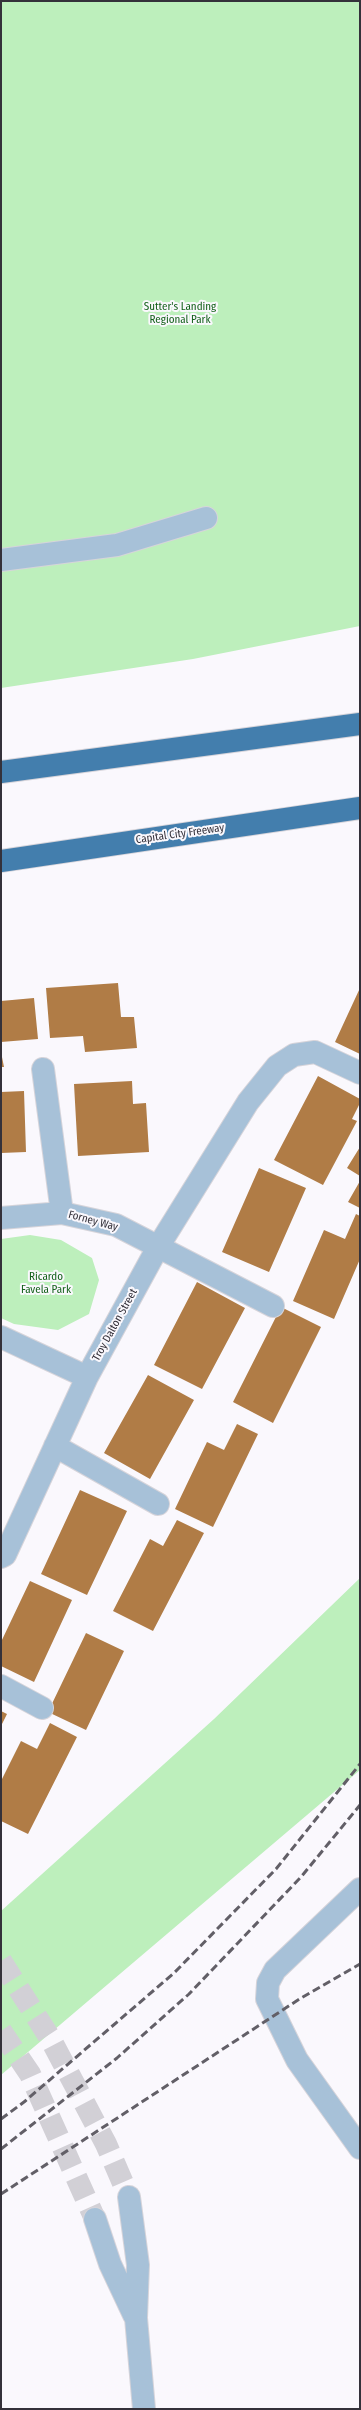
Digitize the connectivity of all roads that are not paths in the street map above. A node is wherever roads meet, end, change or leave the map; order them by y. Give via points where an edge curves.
1 (206, 518) dead end
2 (1, 560) edge
3 (360, 724) edge
4 (1, 772) edge
5 (360, 808) edge
6 (1, 861) edge
7 (43, 1069) dead end
8 (360, 1073) edge
9 (62, 1213) junction
10 (1, 1218) edge
11 (158, 1247) junction
12 (273, 1306) dead end
13 (1, 1337) edge
14 (87, 1377) junction
15 (55, 1446) junction
16 (158, 1504) dead end
17 (1, 1557) edge
18 (1, 1686) edge
19 (42, 1708) dead end
20 (360, 1889) edge
21 (360, 2148) edge
22 (129, 2197) tunnel mouth
23 (95, 2219) tunnel mouth
24 (136, 2318) junction
25 (144, 2409) edge

1 - 2 street via 117,545
3 - 4 highway
5 - 6 highway, Capital City Freeway
7 - 9 street
8 - 11 street, Troy Dalton Street via 314,1052 294,1055 277,1066 248,1102
9 - 10 street, Forney Way
9 - 11 street, Forney Way via 116,1225
11 - 12 street, Forney Way
11 - 14 street, Troy Dalton Street
13 - 14 street
14 - 15 street, Troy Dalton Street
15 - 16 street
15 - 17 street, Troy Dalton Street via 5,1555
18 - 19 street
20 - 21 street via 275,1970 268,1983 267,1998 297,2060
22 - 24 street via 138,2265
23 - 24 street via 110,2264
24 - 25 street

